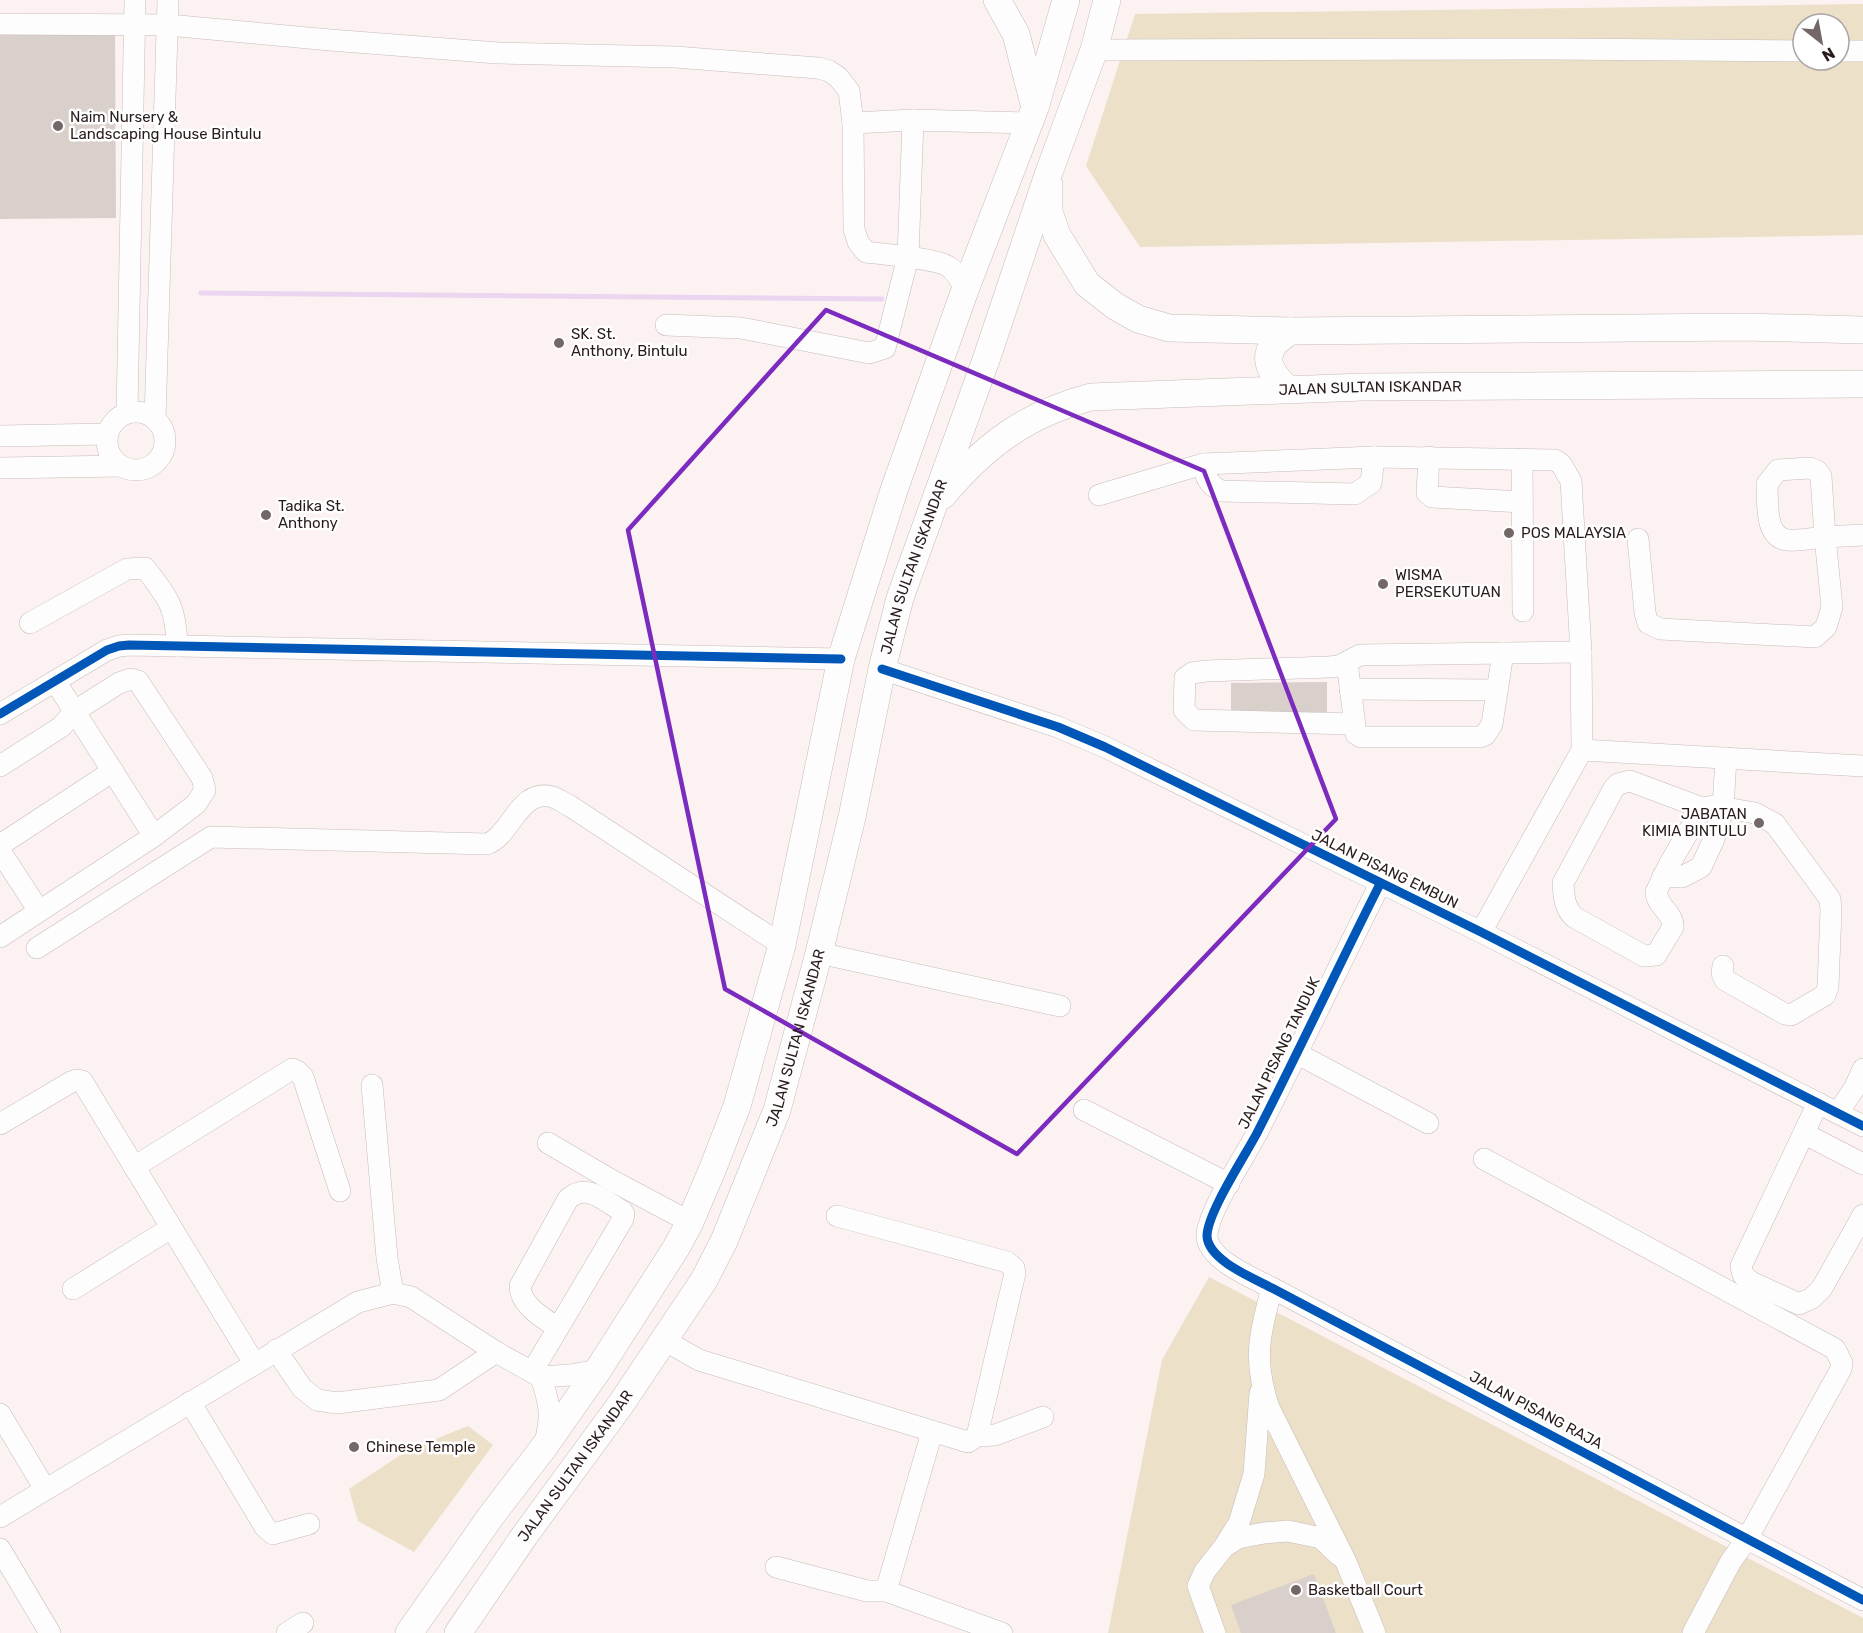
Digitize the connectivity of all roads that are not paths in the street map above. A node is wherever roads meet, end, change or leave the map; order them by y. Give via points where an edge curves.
1 (135, 0) edge
2 (168, 0) edge
3 (997, 0) edge
4 (1066, 0) edge
5 (1107, 0) edge
6 (0, 24) edge
7 (135, 25) junction
8 (168, 25) junction
9 (1094, 50) junction
10 (1791, 51) edge
11 (1032, 116) junction
12 (913, 120) junction
13 (853, 123) junction
14 (1048, 175) junction
15 (908, 257) junction
16 (965, 290) junction
17 (666, 325) dead end
18 (1863, 330) edge
19 (1290, 331) junction
20 (1863, 384) edge
21 (1288, 389) junction
22 (127, 413) junction
23 (155, 419) junction
24 (107, 434) junction
25 (0, 436) edge
26 (1374, 457) junction
27 (1429, 457) junction
28 (1522, 459) junction
29 (1203, 464) junction
30 (121, 466) junction
31 (0, 468) edge
32 (1099, 495) dead end
33 (1522, 502) junction
34 (932, 507) junction
35 (1863, 535) edge
36 (1638, 539) dead end
37 (1523, 611) dead end
38 (30, 623) dead end
39 (177, 646) junction
40 (1581, 652) junction
41 (1503, 653) junction
42 (841, 658) junction
43 (1347, 662) junction
44 (882, 669) junction
45 (55, 681) junction
46 (1350, 689) junction
47 (1497, 690) junction
48 (75, 711) junction
49 (0, 714) edge
50 (1354, 724) junction
51 (1582, 750) junction
52 (1726, 758) junction
53 (0, 766) edge
54 (1863, 766) edge
55 (113, 771) junction
56 (193, 807) junction
57 (1713, 808) junction
58 (154, 836) junction
59 (211, 837) junction
60 (0, 845) edge
61 (0, 851) edge
62 (1663, 876) junction
63 (1380, 884) junction
64 (39, 911) junction
65 (1481, 932) junction
66 (0, 937) edge
67 (782, 945) junction
68 (37, 948) dead end
69 (819, 953) junction
70 (1723, 966) dead end
71 (1060, 1006) dead end
72 (1296, 1053) junction
73 (1863, 1069) edge
74 (372, 1085) dead end
75 (1818, 1103) junction
76 (1084, 1110) dead end
77 (1838, 1113) junction
78 (1428, 1123) dead end
79 (0, 1124) edge
80 (1863, 1126) edge
81 (1805, 1134) junction
82 (548, 1143) dead end
83 (1484, 1159) dead end
84 (1863, 1164) edge
85 (134, 1167) junction
86 (1229, 1184) junction
87 (340, 1191) dead end
88 (657, 1205) junction
89 (624, 1214) junction
90 (1863, 1215) edge
91 (837, 1216) dead end
92 (690, 1222) junction
93 (171, 1228) junction
94 (1207, 1236) joint
95 (1272, 1288) junction
96 (73, 1289) dead end
97 (393, 1293) junction
98 (558, 1328) junction
99 (664, 1340) junction
100 (276, 1350) junction
101 (496, 1352) junction
102 (254, 1363) junction
103 (598, 1370) junction
104 (537, 1375) junction
105 (1260, 1383) junction
106 (190, 1402) junction
107 (0, 1414) edge
108 (1043, 1417) dead end
109 (932, 1432) junction
110 (977, 1436) junction
111 (544, 1447) junction
112 (45, 1489) junction
113 (0, 1517) edge
114 (309, 1524) dead end
115 (1747, 1539) junction
116 (1224, 1547) junction
117 (0, 1549) edge
118 (1346, 1562) junction
119 (776, 1567) dead end
120 (886, 1591) junction
121 (1863, 1600) edge
122 (50, 1633) edge
123 (409, 1633) edge
124 (458, 1633) edge
125 (1002, 1633) edge
126 (1215, 1633) edge
127 (1375, 1633) edge
128 (1693, 1633) edge

1 - 7 street
2 - 8 street
3 - 11 main road via 1016,34
4 - 11 main road
5 - 9 main road
6 - 7 street
7 - 8 street
7 - 22 street
8 - 13 street via 498,53 675,57 818,68 829,71 849,91
8 - 23 street
9 - 10 street
9 - 14 main road
11 - 12 street
11 - 16 main road
12 - 13 street
12 - 15 street
13 - 15 street via 854,229 858,242 866,252
14 - 19 main road via 1049,212 1057,235 1087,284 1115,306 1138,319 1169,328
14 - 34 main road
15 - 16 street via 947,265
15 - 17 street via 885,348 878,351 869,353 741,328
16 - 42 main road via 894,490
18 - 19 main road via 1733,327
19 - 21 main road via 1274,344 1269,364 1275,377
20 - 21 main road, JALAN SULTAN ISKANDAR
21 - 34 main road, JALAN SULTAN ISKANDAR via 1091,397 1061,405 985,450
22 - 23 street via 147,414
22 - 24 street via 111,425
23 - 30 street via 165,436 161,455 139,470
24 - 25 street
24 - 30 street via 109,452
26 - 27 street
26 - 29 street
26 - 29 street via 1371,483 1355,494 1221,491 1205,476
27 - 28 street
27 - 33 street via 1427,493 1432,497
28 - 33 street
28 - 40 street via 1555,460 1571,481
29 - 32 street
30 - 31 street
33 - 37 street
34 - 44 main road, JALAN SULTAN ISKANDAR via 900,598
35 - 36 street via 1825,537 1832,607 1826,627 1815,637 1660,629 1648,623
38 - 39 street via 127,569 141,567 165,594 174,612
39 - 42 street
39 - 45 street via 119,646
40 - 41 street
40 - 51 street
41 - 43 street via 1360,655
41 - 47 street
42 - 67 main road
43 - 46 street
43 - 50 street via 1329,668 1192,673 1185,678 1184,710 1194,720
44 - 63 street, JALAN PISANG EMBUN via 1086,739
44 - 69 main road, JALAN SULTAN ISKANDAR
45 - 48 street
45 - 49 street
46 - 47 street
46 - 50 street
47 - 50 street via 1492,724 1480,737 1361,737
48 - 53 street via 61,727
48 - 55 street
48 - 56 street via 119,683 138,681 202,778 205,790
51 - 52 street
51 - 65 street
52 - 54 street
52 - 57 street
55 - 58 street
55 - 60 street
56 - 58 street
56 - 59 street
57 - 62 street
57 - 62 street via 1714,839 1701,867 1682,877
57 - 62 street via 1630,781 1618,784 1563,883 1566,905 1574,917 1644,956 1656,955 1673,927 1672,919 1656,898
57 - 70 street via 1755,813 1775,824 1830,899 1832,910 1828,987 1825,994 1791,1015 1725,980
58 - 64 street
59 - 67 street via 487,844 500,836 526,803 537,796 552,796
59 - 68 street
61 - 64 street
63 - 65 street, JALAN PISANG EMBUN
63 - 72 street, JALAN PISANG TANDUK
64 - 66 street
65 - 75 street, JALAN PISANG EMBUN
67 - 92 main road via 737,1106
69 - 71 street
69 - 99 main road, JALAN SULTAN ISKANDAR via 777,1110 724,1241 704,1280
72 - 78 street
72 - 86 street, JALAN PISANG TANDUK
73 - 77 street
74 - 97 street
75 - 77 street, JALAN PISANG EMBUN
75 - 81 street
76 - 86 street
77 - 80 street, JALAN PISANG EMBUN
79 - 85 street via 80,1080
81 - 84 street
81 - 90 street via 1741,1266 1743,1275 1798,1304 1812,1298 1822,1288
82 - 88 street
83 - 115 street via 1835,1349 1842,1363 1840,1369
85 - 87 street via 292,1069 303,1077
85 - 93 street
86 - 94 street, JALAN PISANG TANDUK via 1213,1214
88 - 89 street
88 - 92 street
89 - 98 street
89 - 98 street via 590,1192 580,1192 568,1199 520,1286 525,1302
91 - 110 street via 1007,1262 1014,1268 1016,1273
92 - 103 main road
93 - 96 street
93 - 102 street
94 - 95 street, JALAN PISANG RAJA via 1219,1258
95 - 105 street via 1261,1328
95 - 115 street, JALAN PISANG RAJA
97 - 100 street via 358,1302
97 - 101 street via 411,1297
98 - 104 street
99 - 109 street via 699,1360
99 - 124 main road, JALAN SULTAN ISKANDAR
100 - 101 street via 302,1388 317,1400 337,1403 439,1390
100 - 102 street
101 - 104 street
102 - 106 street
103 - 104 street
103 - 111 main road
104 - 111 street via 549,1402
105 - 116 street via 1254,1474 1239,1523
105 - 118 street
106 - 112 street
106 - 114 street via 265,1527 273,1534
107 - 112 street
108 - 110 street via 995,1435
109 - 110 street via 968,1442
109 - 120 street
111 - 123 main road
112 - 113 street
115 - 121 street, JALAN PISANG RAJA
115 - 128 street
116 - 118 street via 1238,1538 1288,1531 1321,1538
116 - 126 street via 1198,1586
117 - 122 street
118 - 127 street
119 - 120 street via 867,1591
120 - 125 street

